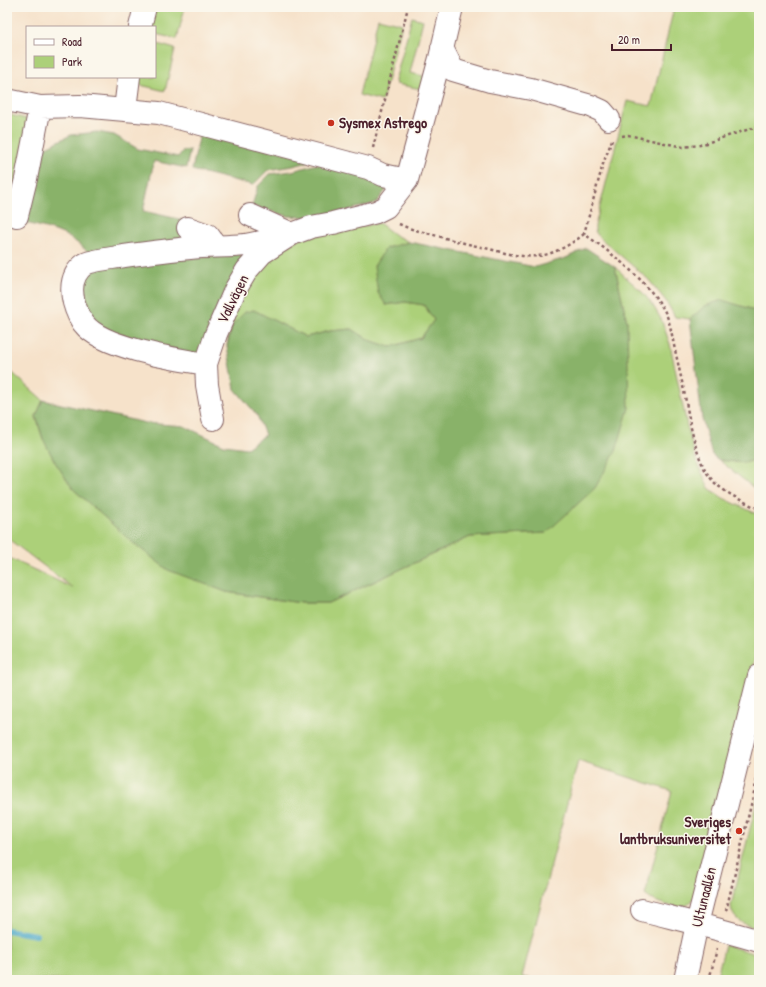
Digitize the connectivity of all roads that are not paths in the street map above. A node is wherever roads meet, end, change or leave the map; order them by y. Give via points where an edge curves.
1 (145, 7) edge
2 (452, 7) edge
3 (140, 26) edge
4 (442, 48) junction
5 (129, 78) edge
6 (7, 100) edge
7 (40, 107) junction
8 (125, 110) junction
9 (614, 131) road end
10 (407, 180) junction
11 (250, 215) dead end
12 (17, 216) dead end
13 (188, 228) dead end
14 (292, 234) junction
15 (216, 246) junction
16 (206, 364) junction
17 (214, 419) dead end
18 (759, 676) edge
19 (642, 910) dead end
20 (697, 924) junction
21 (759, 941) edge
22 (685, 980) edge

1 - 3 street
2 - 4 street, Vallvägen
4 - 9 street via 454,70 591,106 602,111
4 - 10 street, Vallvägen
5 - 8 street
6 - 7 street
7 - 8 street via 80,106
7 - 12 street
8 - 10 street via 160,113
10 - 14 street, Vallvägen via 386,207 376,212
11 - 14 street
13 - 15 street via 208,236
14 - 15 street via 244,245
14 - 16 street, Vallvägen via 262,253 247,270 235,290
15 - 16 street via 132,255 86,264 77,273 72,284 75,308 84,324 94,333 128,347
16 - 17 street, Vallvägen via 207,385
18 - 20 street, Ultunaallén
19 - 20 street
20 - 21 street
20 - 22 street, Ultunaallén

